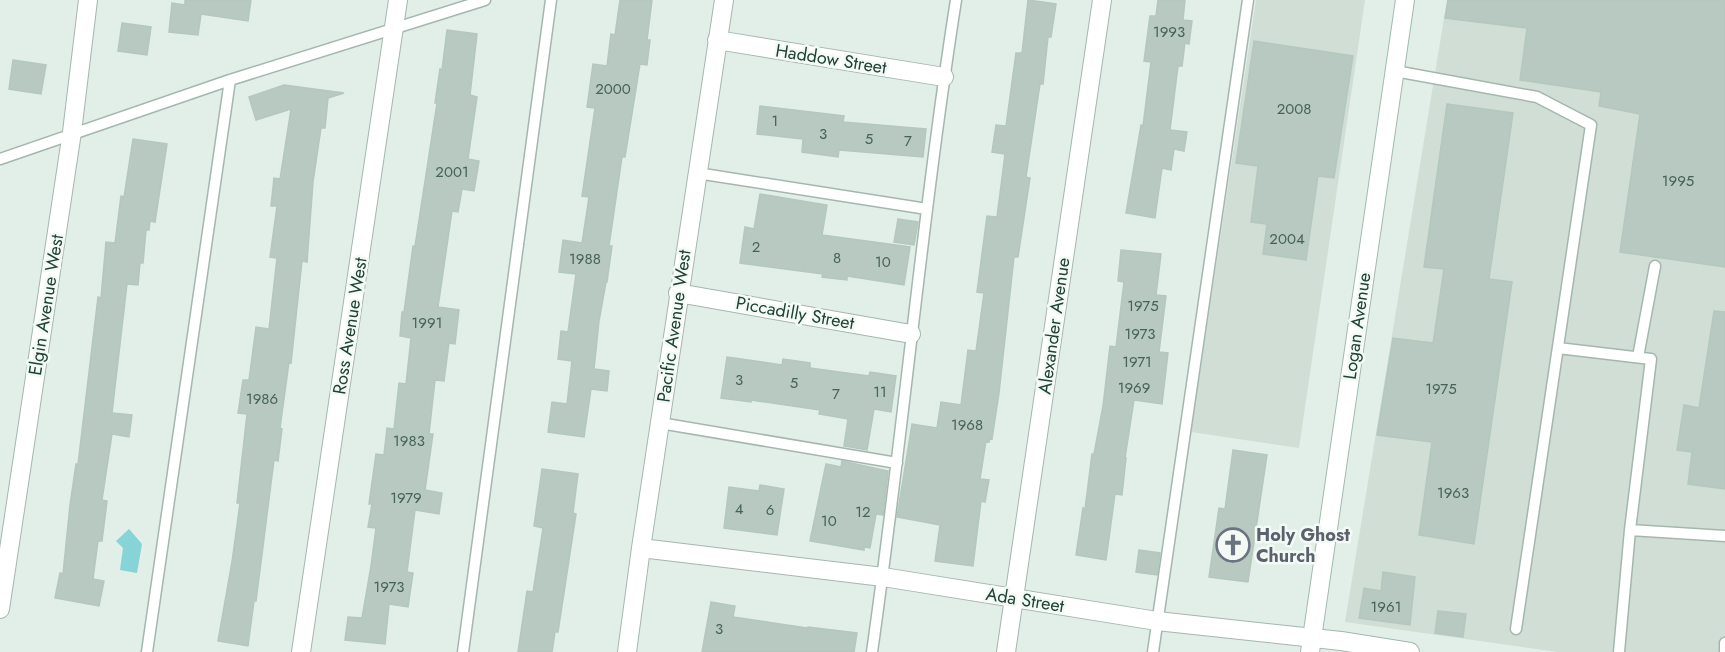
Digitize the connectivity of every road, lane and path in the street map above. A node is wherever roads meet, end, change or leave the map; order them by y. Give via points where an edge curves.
1 (88, 0) edge
2 (399, 0) edge
3 (485, 0) edge
4 (551, 0) edge
5 (723, 0) edge
6 (956, 0) edge
7 (1102, 0) edge
8 (1248, 0) edge
9 (1405, 0) edge
10 (395, 27) junction
11 (717, 40) junction
12 (1395, 70) junction
13 (944, 77) junction
14 (230, 80) junction
15 (72, 132) junction
16 (0, 159) edge
17 (697, 172) junction
18 (927, 209) junction
19 (1655, 266) dead end
20 (678, 293) junction
21 (911, 334) junction
22 (1558, 348) junction
23 (1638, 357) junction
24 (660, 423) junction
25 (897, 463) junction
26 (1630, 530) junction
27 (1725, 536) edge
28 (640, 548) junction
29 (883, 577) junction
30 (1014, 598) junction
31 (0, 609) edge
32 (1157, 621) junction
33 (1516, 629) dead end
34 (1725, 643) edge
35 (1311, 645) edge
36 (1725, 651) edge
37 (147, 652) edge
38 (301, 652) edge
39 (463, 652) edge
40 (627, 652) edge
41 (872, 652) edge
42 (1006, 652) edge
43 (1153, 652) edge
44 (1410, 652) edge
45 (1619, 652) edge

1 - 15 street, Elgin Avenue West
2 - 10 street, Ross Avenue West
3 - 10 lane
4 - 39 lane
5 - 11 street, Pacific Avenue West
6 - 13 lane
7 - 30 street, Alexander Avenue
8 - 32 lane
9 - 12 street, Logan Avenue
10 - 14 lane
10 - 38 street, Ross Avenue West
11 - 13 street, Haddow Street
11 - 17 street, Pacific Avenue West
12 - 22 lane via 1537,97 1591,126
12 - 35 street, Logan Avenue
13 - 18 lane
14 - 15 lane
14 - 37 lane
15 - 16 lane
15 - 31 street, Elgin Avenue West
17 - 18 lane
17 - 20 street, Pacific Avenue West
18 - 21 lane
19 - 23 lane
20 - 21 street, Piccadilly Street
20 - 24 street, Pacific Avenue West
21 - 25 lane
22 - 23 lane
22 - 33 lane
23 - 26 lane via 1651,359
24 - 25 lane
24 - 28 street, Pacific Avenue West
25 - 29 lane
26 - 27 lane
26 - 45 lane
28 - 29 street, Ada Street
28 - 40 street, Pacific Avenue West
29 - 30 street, Ada Street
29 - 41 lane
30 - 32 street, Ada Street
30 - 42 street, Alexander Avenue
32 - 35 street, Ada Street
32 - 43 lane
34 - 36 lane
35 - 44 street, Ada Street

